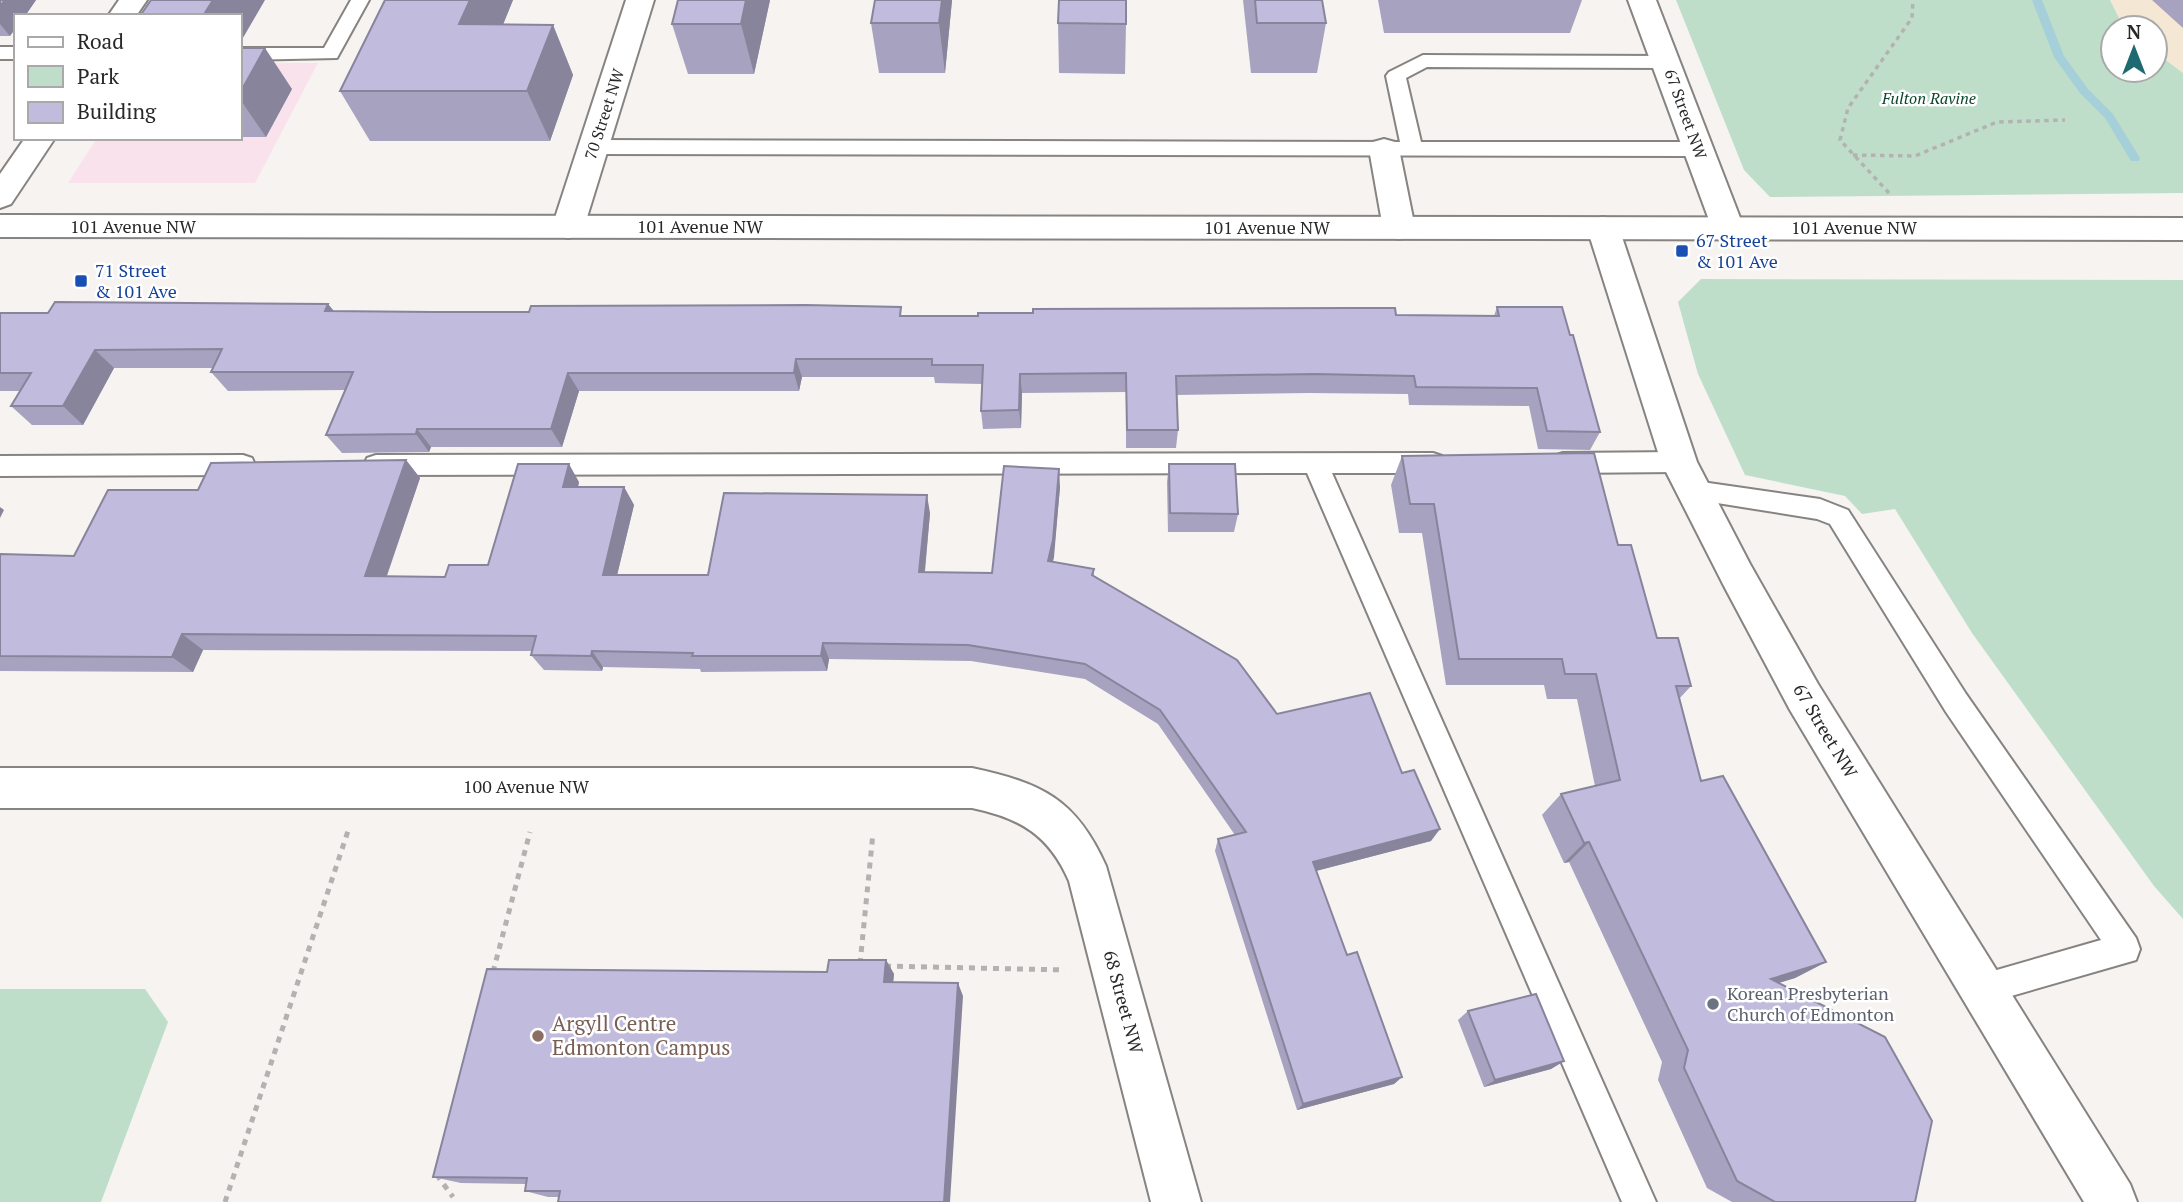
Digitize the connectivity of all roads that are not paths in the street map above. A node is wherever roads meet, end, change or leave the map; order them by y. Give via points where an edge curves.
1 (360, 0) edge
2 (640, 0) edge
3 (1642, 0) edge
4 (242, 54) edge
5 (1667, 62) junction
6 (39, 140) edge
7 (593, 147) junction
8 (1398, 149) junction
9 (1698, 149) junction
10 (0, 197) edge
11 (0, 226) edge
12 (568, 227) junction
13 (1399, 228) junction
14 (1603, 228) junction
15 (1728, 228) junction
16 (2183, 229) edge
17 (1315, 463) junction
18 (1454, 463) edge
19 (1538, 463) edge
20 (266, 465) edge
21 (350, 465) edge
22 (0, 466) edge
23 (1687, 477) junction
24 (0, 788) edge
25 (1046, 814) joint
26 (1980, 989) junction
27 (1176, 1202) edge
28 (1639, 1202) edge
29 (2112, 1202) edge

1 - 4 lane via 330,54
2 - 7 street, 70 Street NW
3 - 5 street, 67 Street NW
5 - 8 lane via 1423,61 1396,75
5 - 9 street, 67 Street NW
6 - 10 street
7 - 8 lane
7 - 12 street, 70 Street NW
8 - 9 lane
8 - 13 street
9 - 15 street, 67 Street NW
11 - 12 street, 101 Avenue NW
12 - 13 street, 101 Avenue NW
13 - 14 street, 101 Avenue NW
14 - 15 street, 101 Avenue NW
14 - 23 street, 67 Street NW
15 - 16 street, 101 Avenue NW
17 - 18 lane
17 - 21 lane
17 - 28 lane
19 - 23 lane
20 - 22 lane
23 - 26 street, 67 Street NW via 1774,645
23 - 26 lane via 1839,517 1956,703 2125,949
24 - 25 street, 100 Avenue NW via 972,788 1025,801
25 - 27 street, 68 Street NW via 1080,854 1091,881
26 - 29 street, 67 Street NW

